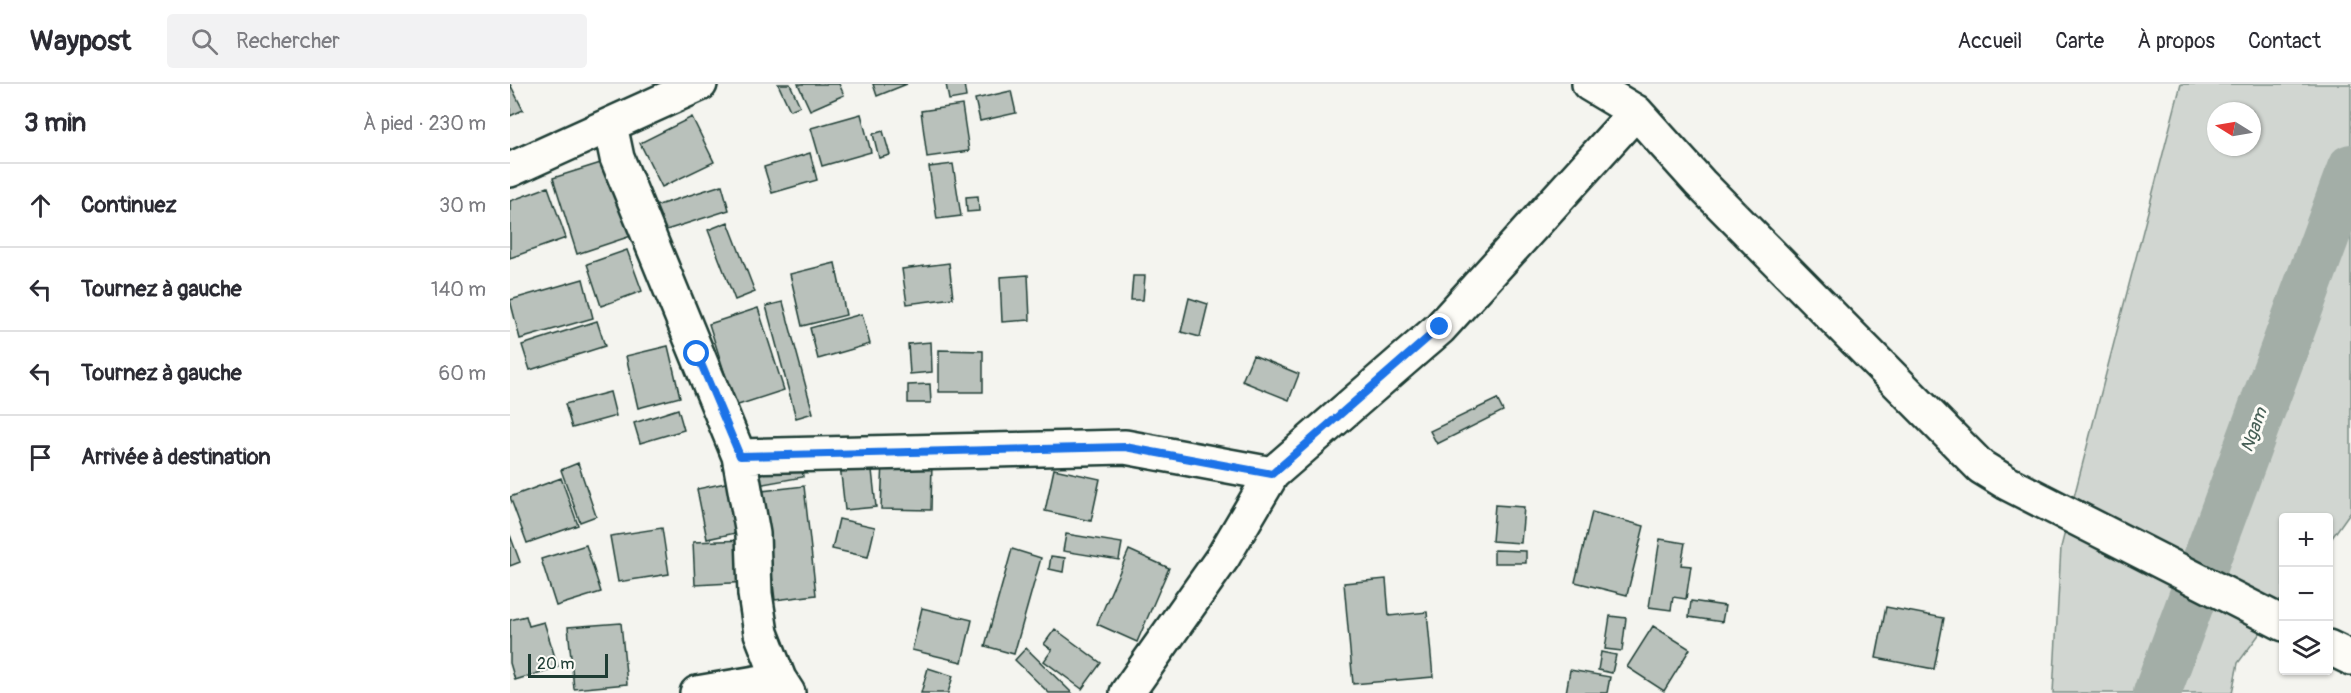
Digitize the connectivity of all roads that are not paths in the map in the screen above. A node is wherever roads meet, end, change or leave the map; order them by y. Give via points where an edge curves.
1 (700, 84) edge
2 (1588, 84) edge
3 (1636, 112) junction
4 (610, 125) junction
5 (510, 170) edge
6 (740, 456) junction
7 (1272, 474) junction
8 (2279, 622) edge
9 (2333, 649) edge
10 (2351, 658) edge
11 (783, 686) edge
12 (698, 693) edge
13 (1127, 693) edge

1 - 4 street
2 - 3 street
3 - 7 street via 1440,327
3 - 8 street via 1700,183 1981,467
4 - 5 street
4 - 6 street via 617,158
6 - 7 street via 1125,447
6 - 11 street via 753,534 760,633
7 - 13 street via 1223,557
9 - 10 street
11 - 12 street

